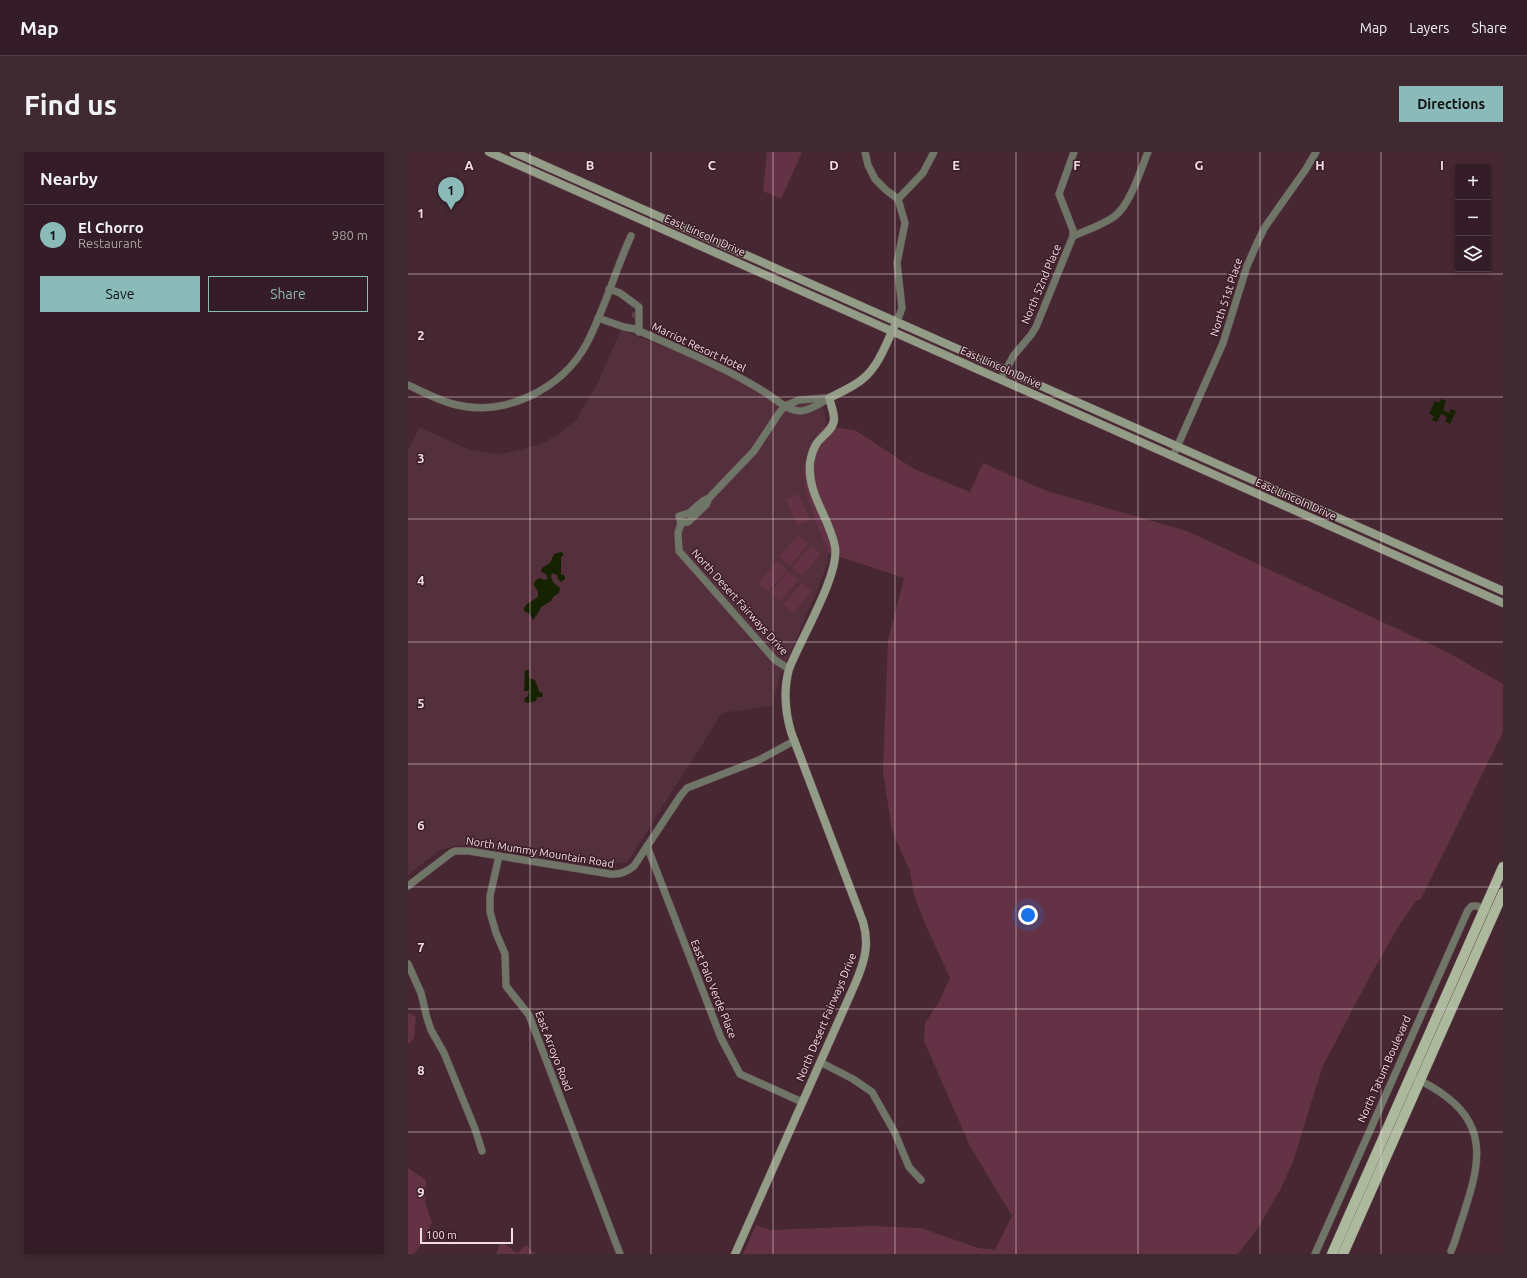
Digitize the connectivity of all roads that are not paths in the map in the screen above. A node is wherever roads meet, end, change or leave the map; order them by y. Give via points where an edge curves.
1 (489, 152) edge
2 (514, 152) edge
3 (865, 152) edge
4 (934, 152) edge
5 (1074, 152) edge
6 (1148, 152) edge
7 (1316, 152) edge
8 (898, 199) junction
9 (625, 212) junction
10 (674, 223) junction
11 (631, 236) dead end
12 (1073, 236) junction
13 (783, 271) junction
14 (779, 281) junction
15 (609, 289) junction
16 (629, 299) junction
17 (598, 318) junction
18 (897, 322) junction
19 (637, 330) junction
20 (892, 331) junction
21 (1005, 370) junction
22 (1001, 379) junction
23 (408, 385) edge
24 (829, 398) junction
25 (785, 406) junction
26 (1178, 447) junction
27 (1173, 456) junction
28 (1503, 591) edge
29 (1503, 603) edge
30 (789, 668) junction
31 (794, 741) junction
32 (647, 846) junction
33 (499, 856) junction
34 (1503, 866) edge
35 (408, 886) edge
36 (1503, 893) edge
37 (1484, 909) junction
38 (1494, 913) junction
39 (408, 964) edge
40 (820, 1062) junction
41 (1415, 1078) junction
42 (802, 1102) junction
43 (482, 1151) dead end
44 (921, 1180) dead end
45 (1451, 1251) dead end
46 (620, 1254) edge
47 (735, 1254) edge
48 (1315, 1254) edge
49 (1332, 1254) edge
50 (1343, 1254) edge

1 - 9 main road, East Lincoln Drive
2 - 10 main road, East Lincoln Drive
3 - 8 street via 875,180
4 - 8 street via 923,173
5 - 12 street via 1059,194
6 - 12 street via 1128,198 1117,214
7 - 26 street, North 51st Place via 1258,241 1247,266 1224,343
8 - 18 street via 905,223 897,262 902,308
9 - 10 main road via 634,210 664,223
9 - 14 main road, East Lincoln Drive
10 - 13 main road, East Lincoln Drive
11 - 15 street
12 - 21 street, North 52nd Place via 1036,327
13 - 14 main road
13 - 18 main road, East Lincoln Drive
14 - 20 main road, East Lincoln Drive
15 - 16 street
15 - 17 street
16 - 19 street via 634,308
16 - 19 street via 639,306
17 - 19 street, Marriot Resort Hotel
17 - 23 street via 581,353 561,376 516,402 498,407 467,407 453,404
18 - 20 main road
18 - 21 main road, East Lincoln Drive
19 - 25 street, Marriot Resort Hotel via 712,363 752,384
20 - 22 main road, East Lincoln Drive
20 - 24 main road via 875,366 864,379
21 - 22 street, North 52nd Place
21 - 26 main road, East Lincoln Drive
22 - 27 main road, East Lincoln Drive
24 - 25 street via 800,400
24 - 25 street via 807,410 795,410
24 - 30 main road, North Desert Fairways Drive via 834,422 816,444 810,472 815,498 834,540 836,561 831,578
25 - 30 street, North Desert Fairways Drive via 754,451 709,498 706,505 688,522 680,519 678,533 679,551 775,660
26 - 27 street, North 51st Place
26 - 28 main road, East Lincoln Drive
27 - 29 main road, East Lincoln Drive
30 - 31 main road, North Desert Fairways Drive via 785,697 787,718
31 - 32 street, North Mummy Mountain Road via 759,760 687,788
31 - 40 main road, North Desert Fairways Drive via 863,922 867,943 862,967
32 - 33 street, North Mummy Mountain Road via 634,866 616,875
32 - 42 street, East Palo Verde Place via 720,1038 740,1074
33 - 35 street, North Mummy Mountain Road via 455,851
33 - 46 street, East Arroyo Road via 489,906 505,954 506,986 529,1014
34 - 37 main road
36 - 38 main road
37 - 38 street
37 - 41 main road
37 - 48 street, North Tatum Boulevard via 1472,906 1468,910
38 - 41 main road
39 - 43 street via 420,993 426,1018 444,1053
40 - 42 main road, North Desert Fairways Drive
40 - 44 street via 872,1092 894,1131 909,1167
41 - 45 street via 1457,1105 1468,1119 1475,1138 1477,1150 1472,1185
41 - 49 main road
41 - 50 main road
42 - 47 main road, North Desert Fairways Drive

